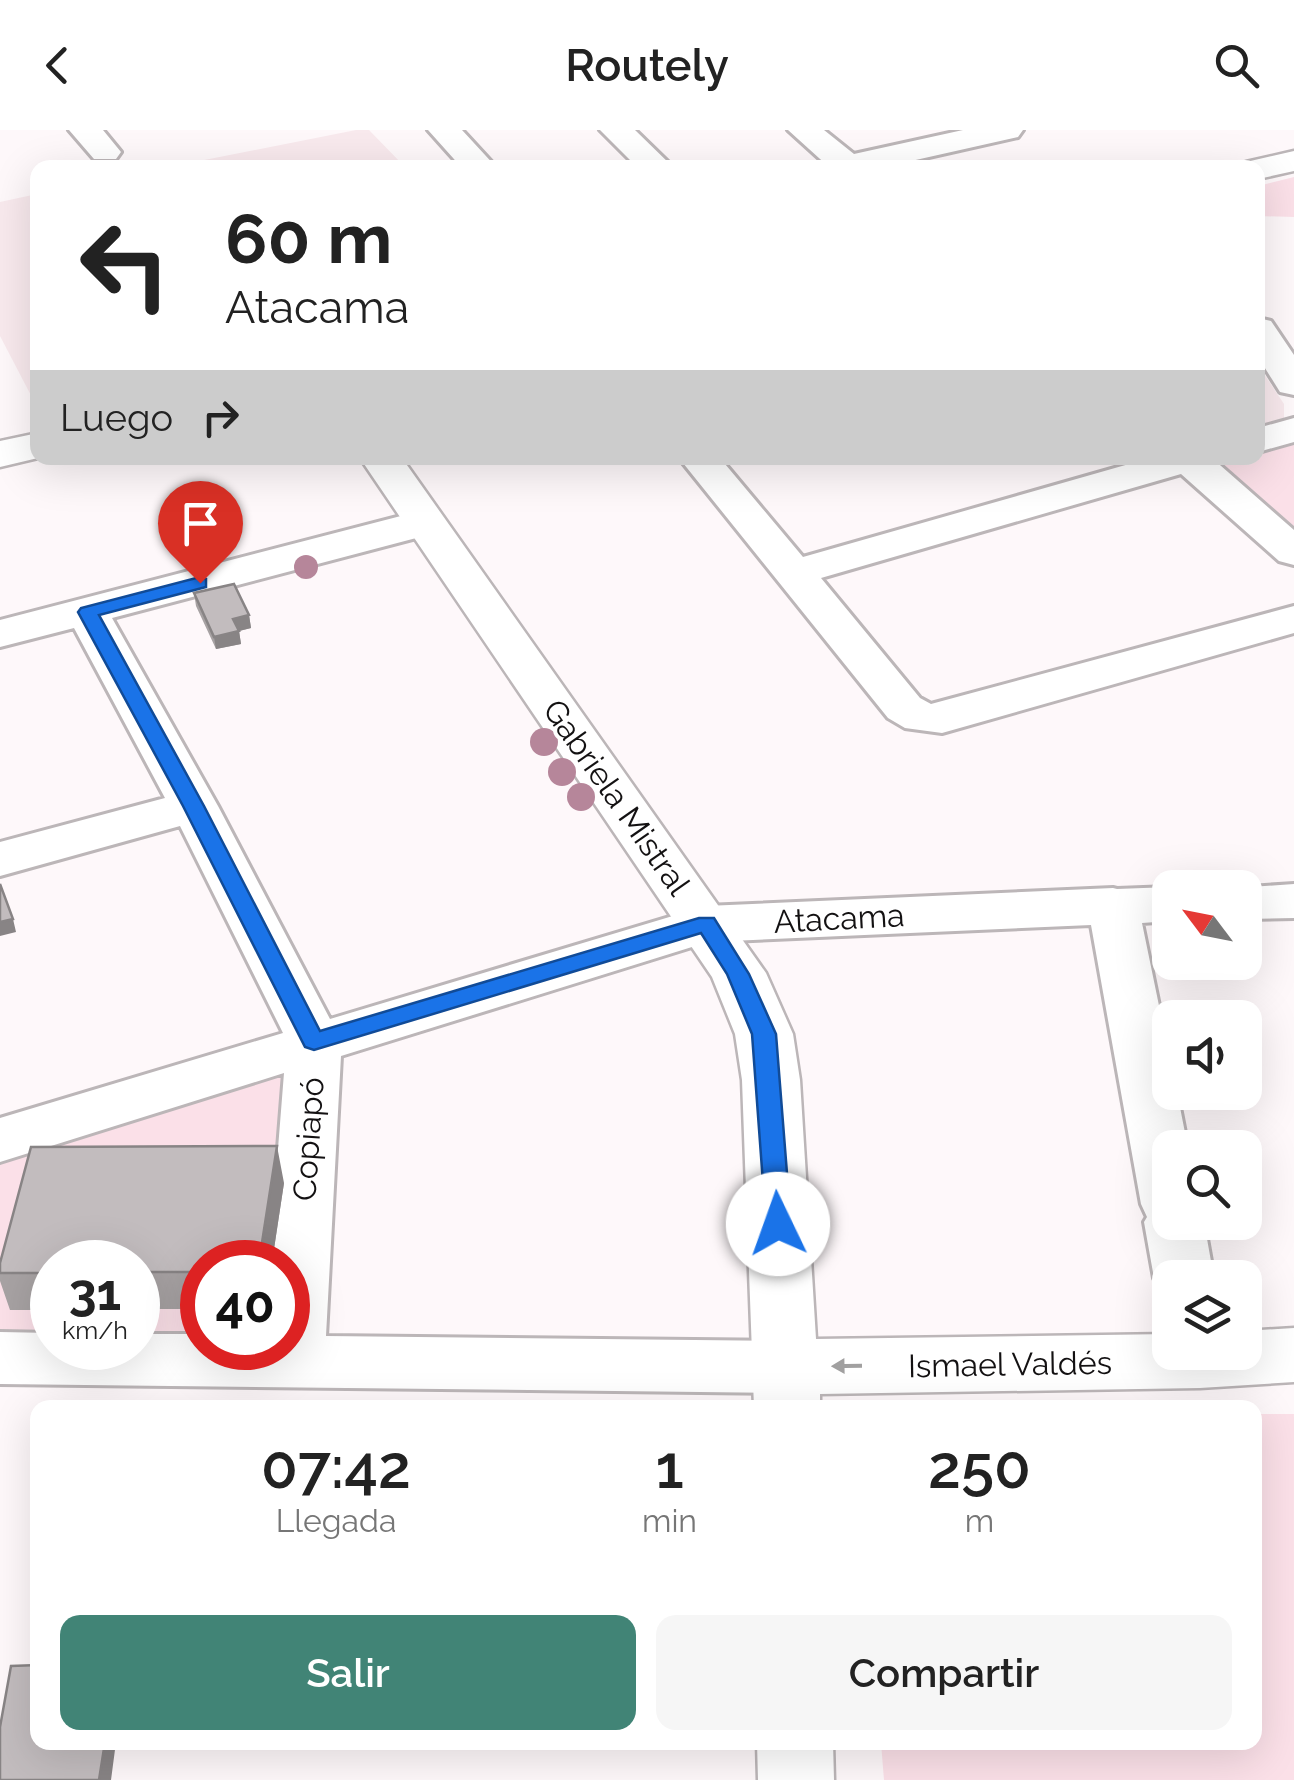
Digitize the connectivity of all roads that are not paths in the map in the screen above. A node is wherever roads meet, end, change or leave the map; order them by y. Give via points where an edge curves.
1 (445, 130) edge
2 (616, 130) edge
3 (804, 130) edge
4 (998, 131) edge
5 (473, 160) edge
6 (649, 160) edge
7 (842, 160) edge
8 (875, 160) edge
9 (1294, 161) edge
10 (1265, 167) edge
11 (1265, 310) edge
12 (1294, 310) edge
13 (1265, 340) edge
14 (1294, 384) edge
15 (1294, 430) edge
16 (1265, 438) edge
17 (30, 448) edge
18 (0, 454) edge
19 (386, 465) edge
20 (705, 465) edge
21 (1165, 465) edge
22 (1197, 465) edge
23 (424, 523) junction
24 (1294, 552) edge
25 (793, 573) junction
26 (88, 612) junction
27 (1294, 619) edge
28 (0, 634) edge
29 (194, 806) junction
30 (0, 859) edge
31 (1294, 901) edge
32 (1262, 902) edge
33 (1152, 904) edge
34 (1113, 905) junction
35 (706, 924) junction
36 (314, 1041) junction
37 (1156, 1130) edge
38 (0, 1140) edge
39 (301, 1240) edge
40 (1294, 1355) edge
41 (1262, 1356) edge
42 (0, 1358) edge
43 (180, 1360) edge
44 (1152, 1361) edge
45 (310, 1362) edge
46 (787, 1388) edge
47 (795, 1750) edge
48 (796, 1780) edge

1 - 5 street
2 - 6 street
3 - 7 street
4 - 8 street
9 - 10 street
11 - 12 street
13 - 14 street
15 - 16 street
17 - 18 street
19 - 23 street, Gabriela Mistral
20 - 25 street
21 - 25 street
22 - 24 street
23 - 26 street
23 - 35 street, Gabriela Mistral
25 - 27 street via 904,708 942,720
26 - 28 street
26 - 29 street, Copiapó
29 - 30 street
29 - 36 street, Copiapó
31 - 32 street
33 - 34 street, Atacama
34 - 35 street, Atacama
34 - 37 street
35 - 36 street, Atacama
35 - 46 street, Gabriela Mistral via 764,1034
36 - 38 street, Atacama
36 - 39 street, Copiapó
40 - 41 street, Ismael Valdés
42 - 43 street
44 -> 46 street, Ismael Valdés
45 - 46 street
47 - 48 street

